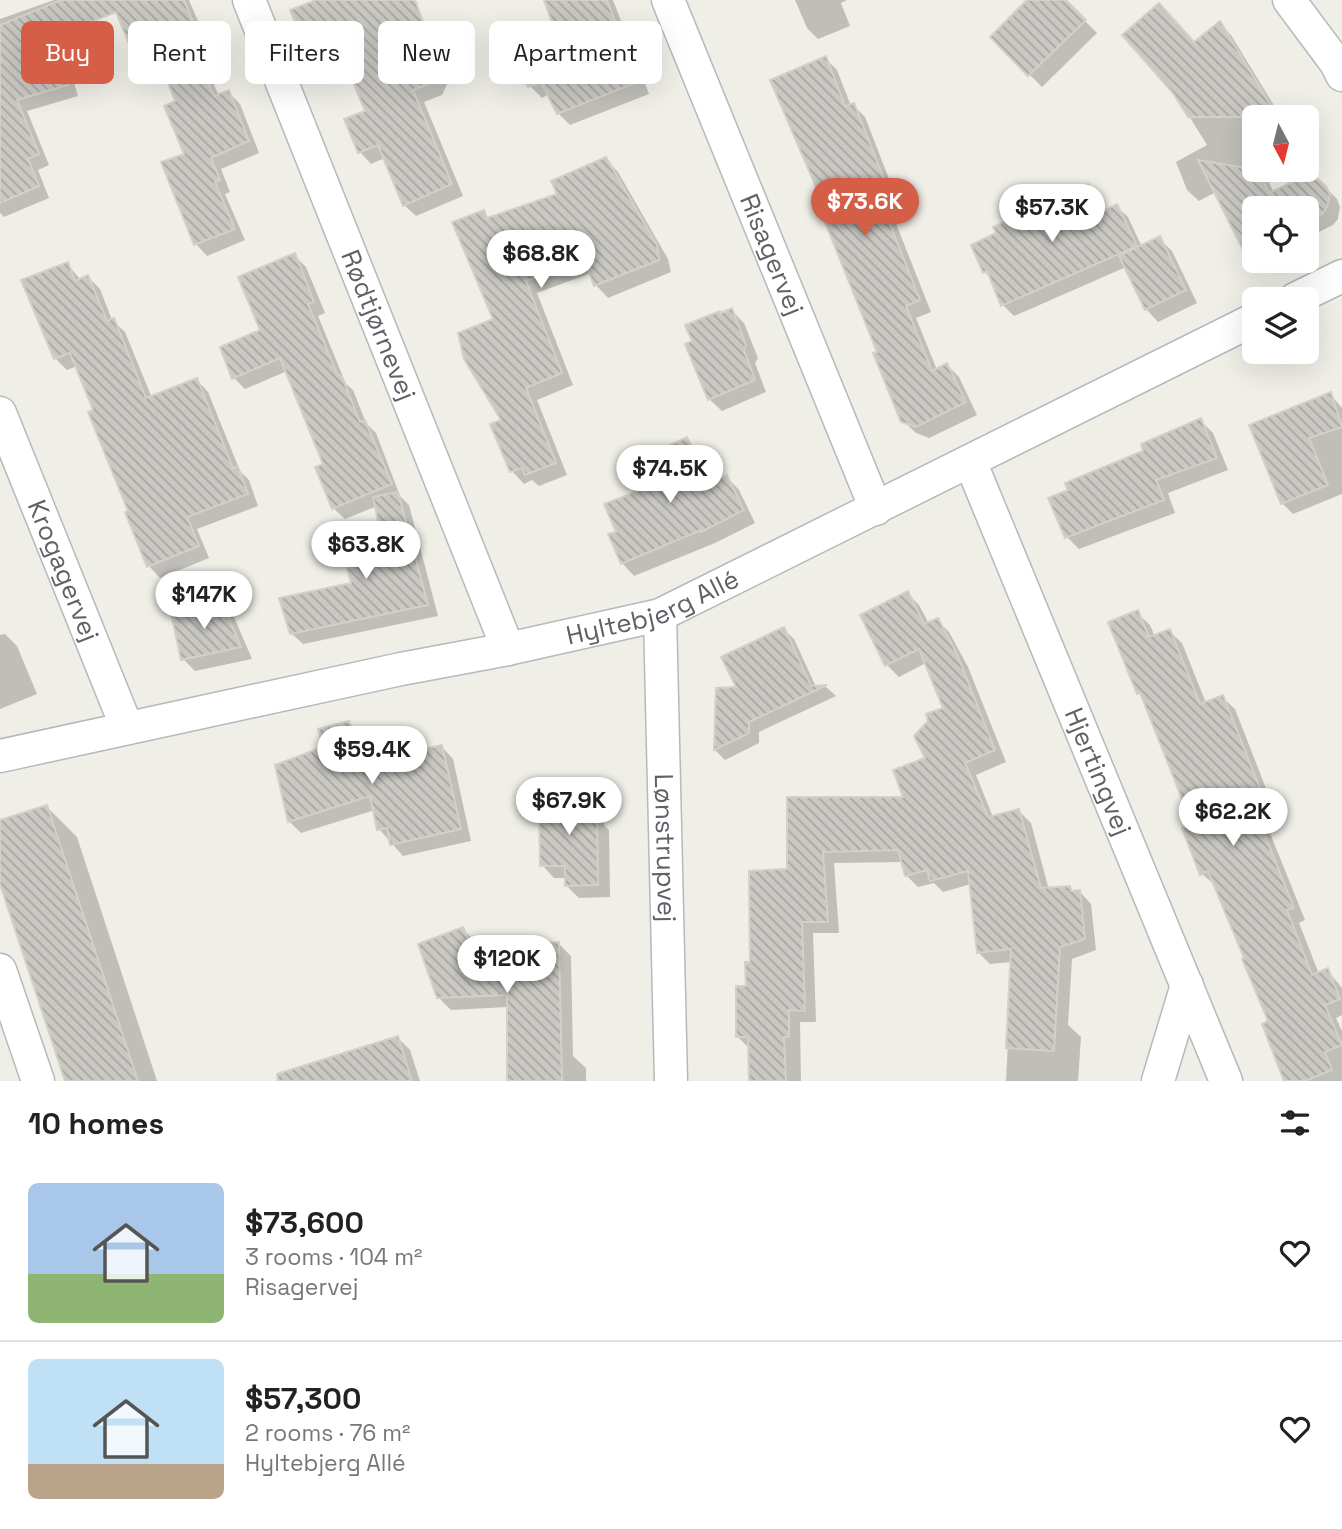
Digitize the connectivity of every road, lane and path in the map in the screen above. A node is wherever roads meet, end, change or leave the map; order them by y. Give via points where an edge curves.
1 (249, 0) edge
2 (668, 0) edge
3 (1289, 0) edge
4 (1342, 75) edge
5 (1342, 276) edge
6 (1319, 287) edge
7 (1242, 325) edge
8 (0, 413) edge
9 (970, 461) junction
10 (876, 509) junction
11 (660, 615) junction
12 (508, 649) junction
13 (127, 728) junction
14 (0, 756) edge
15 (0, 970) edge
16 (1187, 985) junction
17 (38, 1081) edge
18 (671, 1081) edge
19 (1158, 1081) edge
20 (1226, 1081) edge

1 - 12 street, Rødtjørnevej
2 - 10 street, Risagervej
3 - 4 street
5 - 6 street
7 - 9 street, Hyltebjerg Allé
8 - 13 street, Krogagervej
9 - 10 street, Hyltebjerg Allé
9 - 16 street, Hjertingvej
10 - 11 street, Hyltebjerg Allé
11 - 12 street, Hyltebjerg Allé
11 - 18 street, Lønstrupvej
12 - 13 street, Hyltebjerg Allé
13 - 14 street, Hyltebjerg Allé
15 - 17 street
16 - 19 street
16 - 20 street, Hjertingvej

